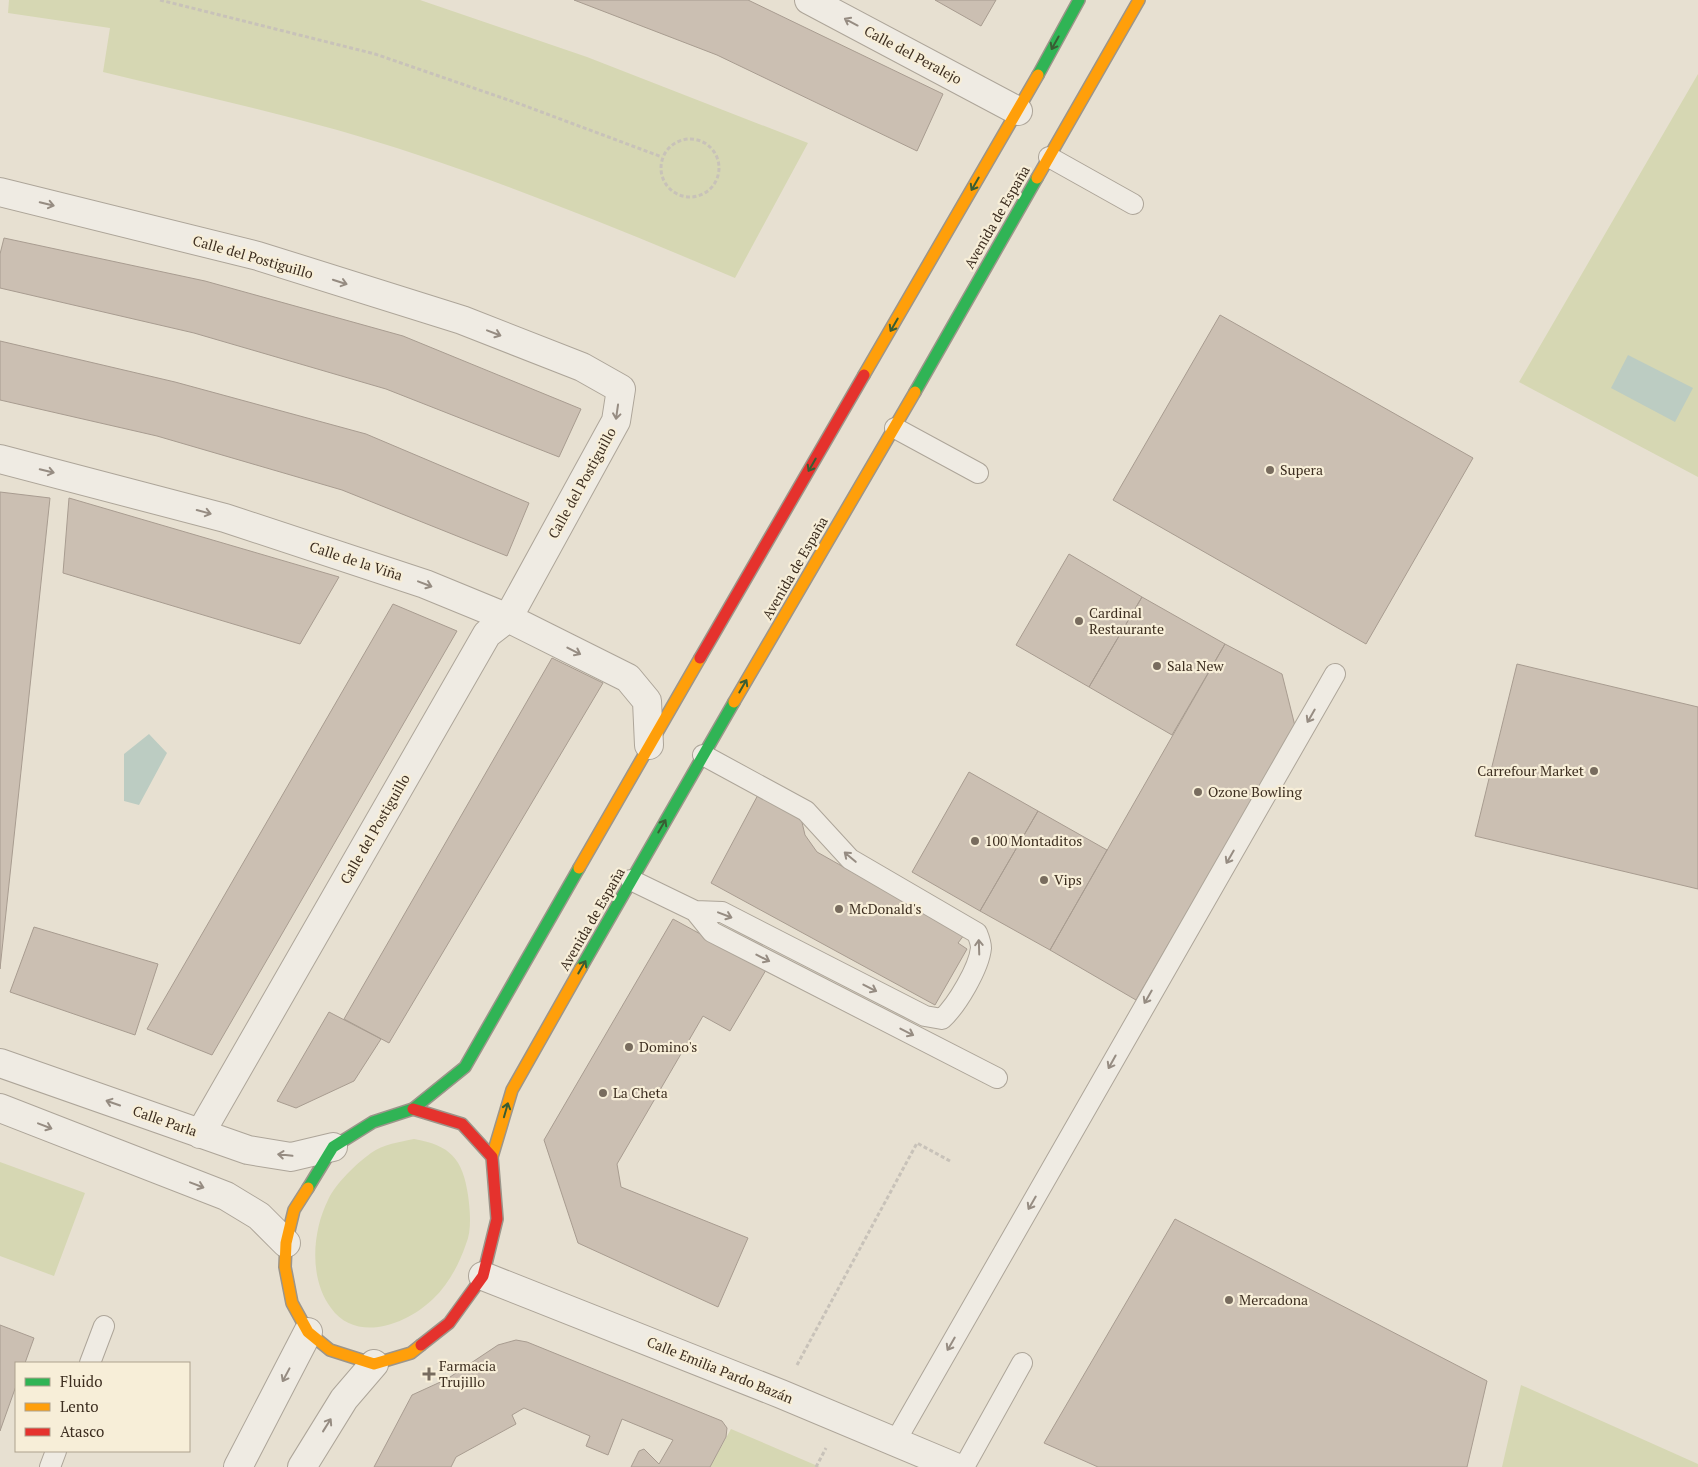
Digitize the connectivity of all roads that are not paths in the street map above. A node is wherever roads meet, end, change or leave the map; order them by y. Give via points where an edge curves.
1 (809, 0) edge
2 (1079, 0) edge
3 (1139, 0) edge
4 (1018, 111) junction
5 (1049, 157) junction
6 (0, 192) edge
7 (1133, 204) dead end
8 (895, 428) junction
9 (0, 459) edge
10 (978, 473) dead end
11 (508, 618) junction
12 (1335, 674) dead end
13 (648, 746) junction
14 (703, 755) junction
15 (631, 880) junction
16 (695, 911) junction
17 (0, 1063) edge
18 (996, 1078) dead end
19 (0, 1108) edge
20 (413, 1110) junction
21 (200, 1134) junction
22 (332, 1147) junction
23 (492, 1157) junction
24 (286, 1243) junction
25 (483, 1276) junction
26 (104, 1326) dead end
27 (308, 1332) junction
28 (90, 1362) edge
29 (1022, 1363) dead end
30 (374, 1364) junction
31 (895, 1442) junction
32 (56, 1452) edge
33 (50, 1467) edge
34 (238, 1467) edge
35 (302, 1467) edge
36 (955, 1467) edge
37 (964, 1467) edge

4 -> 1 street, Calle del Peralejo
2 -> 4 street
3 - 5 street, Avenida de España
4 -> 13 street
5 - 7 lane
5 - 8 street, Avenida de España
6 -> 11 street, Calle del Postiguillo via 258,256 462,320 582,367 620,389 616,421
8 - 10 lane
14 -> 8 street, Avenida de España
9 -> 11 street, Calle de la Viña via 225,518 425,584
11 -> 13 street, Calle de la Viña via 628,678 646,701
11 - 21 street, Calle del Postiguillo via 487,634
12 -> 31 lane
13 - 20 street via 466,1066
15 -> 14 street, Avenida de España
16 -> 14 lane via 722,912 925,1016 942,1019 953,1008 979,958 981,945 977,933 850,859 806,812
15 - 16 lane
23 -> 15 street, Avenida de España via 512,1090
16 -> 18 lane via 712,932
21 -> 17 street, Calle Parla
19 -> 24 street via 226,1196 259,1216
20 - 22 street via 373,1122
20 - 23 street via 462,1124
22 -> 21 street, Calle Parla via 291,1157 248,1150
22 - 24 street via 294,1210
23 - 25 street via 497,1219
24 - 27 street via 285,1266 292,1303
25 - 30 street via 449,1323 412,1353
25 - 31 street, Calle Emilia Pardo Bazán
26 - 28 lane
27 - 30 street via 330,1350
27 -> 34 street
29 - 37 lane
35 -> 30 street via 344,1399
31 - 36 street, Calle Emilia Pardo Bazán
32 - 33 lane

